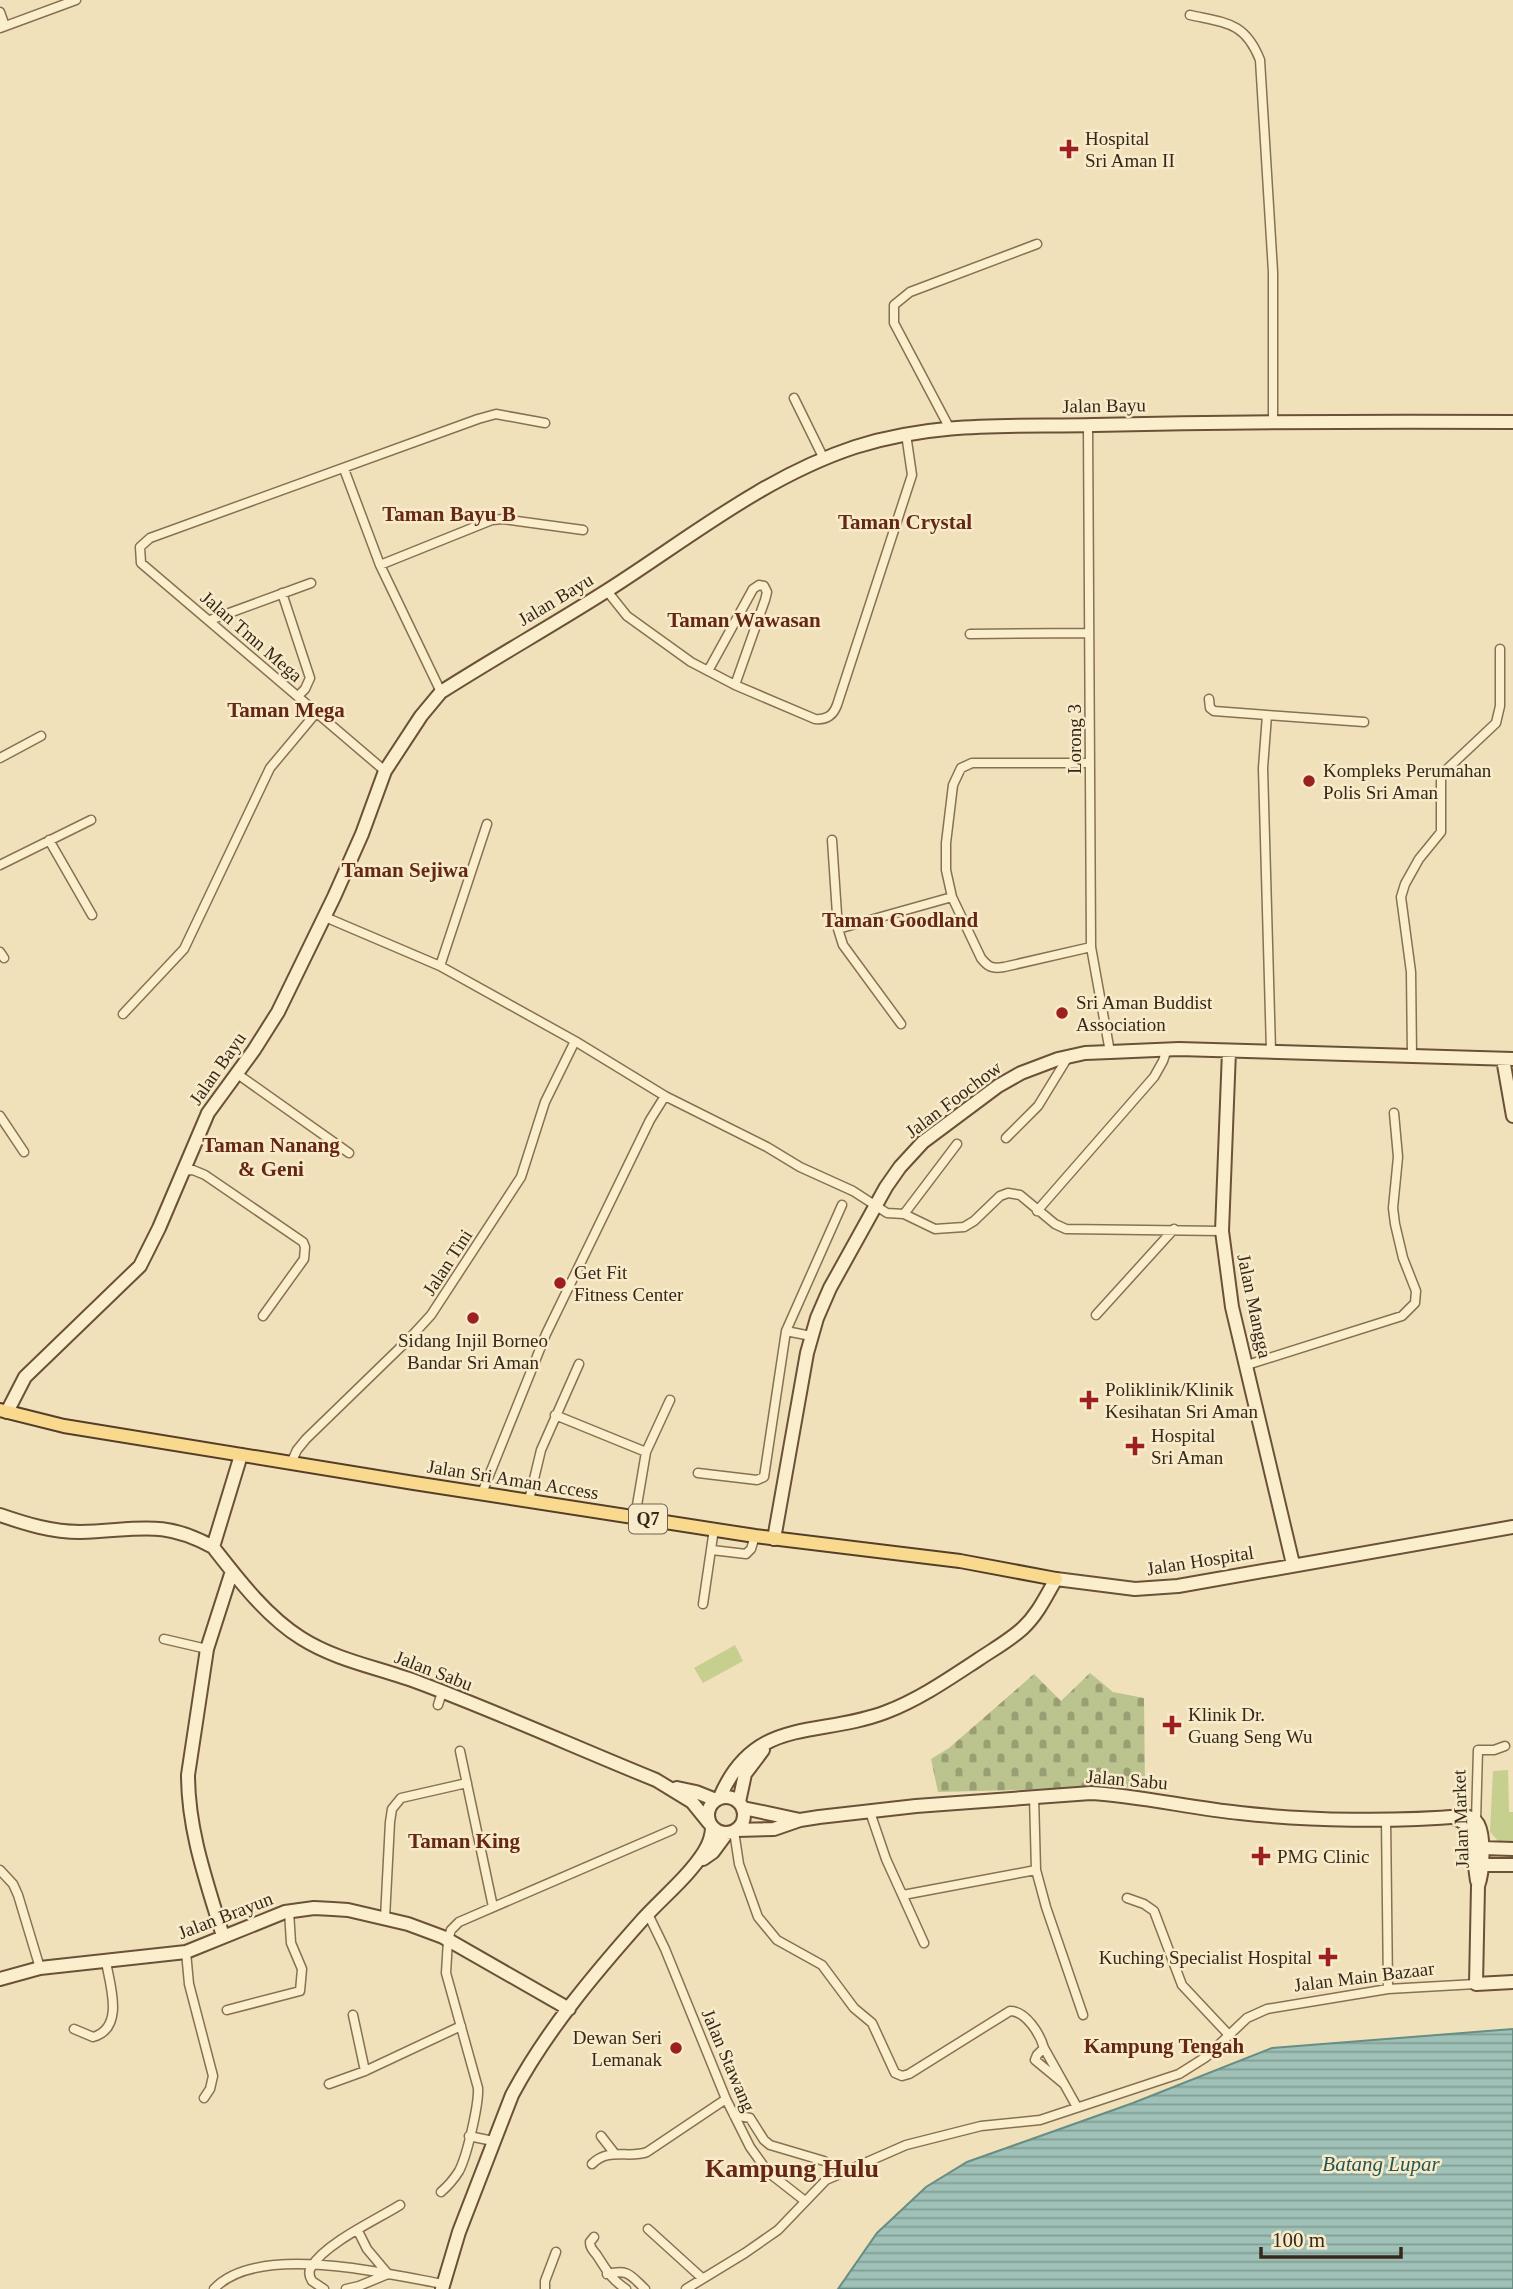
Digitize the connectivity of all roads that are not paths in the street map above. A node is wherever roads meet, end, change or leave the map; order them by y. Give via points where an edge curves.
1 (76, 0) edge
2 (0, 12) edge
3 (1190, 15) dead end
4 (2, 27) edge
5 (1037, 244) dead end
6 (794, 398) dead end
7 (1273, 421) junction
8 (1513, 422) edge
9 (545, 423) dead end
10 (1088, 425) junction
11 (948, 427) junction
12 (906, 434) junction
13 (824, 460) junction
14 (344, 469) junction
15 (583, 530) dead end
16 (380, 565) junction
17 (311, 583) dead end
18 (607, 591) junction
19 (282, 593) junction
20 (210, 620) junction
21 (1089, 633) junction
22 (970, 634) dead end
23 (1500, 649) dead end
24 (708, 671) junction
25 (735, 685) junction
26 (441, 692) junction
27 (298, 696) junction
28 (1209, 699) dead end
29 (316, 713) junction
30 (1266, 715) junction
31 (1364, 722) dead end
32 (41, 736) dead end
33 (0, 758) edge
34 (1090, 763) junction
35 (386, 771) junction
36 (91, 820) dead end
37 (487, 824) dead end
38 (49, 840) junction
39 (832, 840) dead end
40 (0, 865) edge
41 (952, 897) junction
42 (92, 915) dead end
43 (325, 917) junction
44 (838, 929) junction
45 (1091, 947) junction
46 (440, 966) junction
47 (123, 1014) dead end
48 (901, 1024) dead end
49 (575, 1041) junction
50 (1228, 1051) junction
51 (1271, 1051) junction
52 (1110, 1052) junction
53 (1165, 1055) junction
54 (1412, 1056) junction
55 (1068, 1057) junction
56 (1508, 1059) edge
57 (236, 1073) junction
58 (665, 1096) junction
59 (1394, 1113) dead end
60 (0, 1116) edge
61 (1513, 1116) edge
62 (1006, 1138) dead end
63 (957, 1144) dead end
64 (24, 1152) dead end
65 (349, 1153) dead end
66 (182, 1171) junction
67 (842, 1205) dead end
68 (888, 1211) junction
69 (1037, 1211) junction
70 (1174, 1229) junction
71 (1222, 1231) junction
72 (1096, 1315) dead end
73 (263, 1316) dead end
74 (786, 1331) junction
75 (811, 1336) junction
76 (579, 1364) dead end
77 (1247, 1365) junction
78 (670, 1400) dead end
79 (3, 1411) edge
80 (555, 1415) junction
81 (646, 1452) junction
82 (241, 1455) junction
83 (291, 1463) junction
84 (698, 1473) dead end
85 (482, 1493) junction
86 (529, 1500) junction
87 (0, 1515) edge
88 (635, 1517) junction
89 (1513, 1528) edge
90 (714, 1529) junction
91 (755, 1536) junction
92 (774, 1539) junction
93 (213, 1547) junction
94 (712, 1550) junction
95 (1293, 1564) junction
96 (232, 1571) junction
97 (1056, 1579) junction
98 (703, 1604) dead end
99 (164, 1639) dead end
100 (207, 1649) junction
101 (442, 1692) junction
102 (438, 1705) dead end
103 (776, 1738) junction
104 (1505, 1746) dead end
105 (460, 1751) dead end
106 (467, 1783) junction
107 (670, 1787) junction
108 (1034, 1796) junction
109 (718, 1798) junction
110 (741, 1805) junction
111 (870, 1812) junction
112 (1386, 1818) junction
113 (800, 1820) junction
114 (1472, 1824) junction
115 (710, 1825) junction
116 (672, 1830) dead end
117 (732, 1831) junction
118 (1513, 1849) edge
119 (1477, 1855) junction
120 (696, 1863) junction
121 (1513, 1865) edge
122 (0, 1870) edge
123 (1036, 1870) junction
124 (903, 1895) junction
125 (1127, 1898) dead end
126 (493, 1907) junction
127 (289, 1911) junction
128 (648, 1914) junction
129 (385, 1918) junction
130 (222, 1936) junction
131 (448, 1940) junction
132 (924, 1943) dead end
133 (186, 1952) junction
134 (106, 1962) junction
135 (40, 1968) junction
136 (0, 1979) edge
137 (1513, 1982) edge
138 (1476, 1984) junction
139 (1388, 1989) junction
140 (569, 2009) junction
141 (227, 2010) dead end
142 (353, 2015) dead end
143 (1083, 2015) dead end
144 (461, 2026) junction
145 (74, 2029) dead end
146 (1228, 2034) junction
147 (1044, 2048) junction
148 (365, 2071) junction
149 (329, 2084) dead end
150 (1064, 2084) junction
151 (204, 2098) dead end
152 (726, 2099) junction
153 (1077, 2107) junction
154 (734, 2115) junction
155 (469, 2136) junction
156 (601, 2136) dead end
157 (493, 2141) junction
158 (615, 2154) junction
159 (824, 2161) dead end
160 (592, 2164) dead end
161 (441, 2192) dead end
162 (805, 2201) junction
163 (400, 2206) dead end
164 (648, 2228) dead end
165 (358, 2231) junction
166 (594, 2237) dead end
167 (556, 2252) dead end
168 (313, 2265) junction
169 (388, 2274) junction
170 (607, 2274) junction
171 (702, 2278) junction
172 (443, 2287) edge
173 (214, 2289) edge
174 (324, 2289) edge
175 (346, 2289) edge
176 (545, 2289) edge
177 (626, 2289) edge
178 (645, 2289) edge
179 (685, 2289) edge

1 - 4 street
2 - 4 street
3 - 7 street via 1241,29 1259,60 1273,272
5 - 11 street via 910,292 894,305 894,323
6 - 13 street
7 - 8 street, Jalan Bayu
7 - 10 street, Jalan Bayu
9 - 14 street via 496,414
10 - 11 street, Jalan Bayu
10 - 21 street, Lorong 3
11 - 12 street, Jalan Bayu
12 - 13 street, Jalan Bayu
12 - 25 street via 912,474 835,711 815,719
13 - 18 street, Jalan Bayu via 722,514
14 - 16 street
14 - 20 street, Jalan Tmn Mega via 150,538 140,547 141,563
15 - 16 street via 492,520
16 - 26 street
17 - 19 street
18 - 24 street via 627,616
18 - 26 street, Jalan Bayu
19 - 20 street
19 - 27 street via 310,678
20 - 27 street, Jalan Tmn Mega
21 - 22 street
21 - 34 street, Lorong 3
23 - 54 street via 1496,723 1444,772 1441,832 1402,890 1411,972
24 - 25 street
24 - 25 street via 753,589 764,586 767,595
26 - 35 street, Jalan Bayu
27 - 29 street, Jalan Tmn Mega
28 - 30 street via 1214,711
29 - 35 street, Jalan Tmn Mega
29 - 47 street via 270,768 184,949
30 - 31 street
30 - 51 street
32 - 33 street
34 - 41 street via 972,763 961,768 953,785 946,843
34 - 45 street, Lorong 3
35 - 43 street, Jalan Bayu
36 - 38 street
37 - 46 street
38 - 40 street
38 - 42 street
39 - 44 street
41 - 44 street
41 - 45 street via 981,958 993,968
43 - 46 street
43 - 57 street, Jalan Bayu via 270,1027
44 - 48 street via 843,945
45 - 52 street, Lorong 3
46 - 49 street
49 - 58 street
49 - 83 street, Jalan Tini via 545,1102 521,1177 431,1315 306,1439
50 - 51 street, Jalan Foochow
50 - 53 street, Jalan Foochow
50 - 71 street, Jalan Mangga
51 - 54 street, Jalan Foochow
52 - 53 street, Jalan Foochow
52 - 55 street, Jalan Foochow
53 - 69 street via 1159,1070
54 - 56 street, Jalan Foochow
55 - 62 street via 1038,1106
55 - 68 street, Jalan Foochow via 1021,1073 941,1128 909,1157 886,1187
56 - 61 street
57 - 65 street
57 - 66 street, Jalan Bayu via 208,1113
58 - 68 street
58 - 85 street via 546,1334
59 - 77 street via 1398,1157 1395,1224 1416,1291 1415,1303 1402,1316
60 - 64 street
63 - 68 street
66 - 73 street via 205,1175 303,1242 304,1259
66 - 79 street, Jalan Bayu via 140,1266 25,1377
67 - 74 street
68 - 69 street via 935,1229 964,1227 1009,1193 1020,1195
68 - 75 street, Jalan Foochow via 830,1288
69 - 70 street via 1066,1229
70 - 71 street
70 - 72 street
71 - 77 street, Jalan Mangga via 1232,1307
74 - 75 street
74 - 84 street via 764,1477
75 - 92 street, Jalan Foochow
76 - 80 street
77 - 95 street, Jalan Mangga
78 - 81 street
79 - 82 main road, Jalan Sri Aman Access / Q7 via 64,1426
80 - 81 street
80 - 86 street
81 - 88 street
82 - 83 main road, Jalan Sri Aman Access / Q7
82 - 93 street
83 - 85 main road, Jalan Sri Aman Access / Q7
85 - 86 main road, Jalan Sri Aman Access / Q7
86 - 88 main road, Jalan Sri Aman Access / Q7
87 - 93 street via 53,1531 176,1530
88 - 90 main road, Jalan Sri Aman Access / Q7
89 - 95 street, Jalan Hospital / Q7
90 - 91 main road, Jalan Sri Aman Access / Q7
90 - 94 street
91 - 92 main road, Jalan Sri Aman Access / Q7
91 - 94 street via 746,1554
92 - 97 main road, Jalan Sri Aman Access / Q7 via 960,1561
93 - 96 street, Jalan Sabu
94 - 98 street
95 - 97 street, Jalan Hospital / Q7 via 1153,1588
96 - 100 street
96 - 101 street, Jalan Sabu via 284,1626 303,1639
97 - 103 street via 1025,1627 918,1697 857,1721
99 - 100 street
100 - 130 street via 188,1794 195,1842
101 - 102 street
101 - 107 street, Jalan Sabu
103 - 109 street via 744,1758
103 - 110 street via 749,1767
104 - 114 street, Jalan Market via 1478,1750
105 - 106 street
106 - 126 street
106 - 129 street via 401,1798 394,1806
107 - 109 street
107 - 115 street via 692,1802
108 - 111 street, Jalan Sabu
108 - 112 street, Jalan Sabu via 1091,1793 1269,1816
108 - 123 street
109 - 110 street via 730,1797
109 - 115 street via 709,1808
110 - 113 street
110 - 117 street via 743,1820
111 - 113 street, Jalan Sabu
111 - 124 street
112 - 114 street, Jalan Sabu via 1464,1816
112 - 139 street
113 - 117 street via 774,1829
114 - 119 street, Jalan Market
115 - 117 street
115 - 120 street via 711,1838
116 - 126 street
117 - 120 street
117 - 147 street via 758,1917 777,1940 822,1965 854,2008 872,2023 895,2073 909,2074 1010,2011 1021,2014
118 - 119 street
119 - 121 street
119 - 138 street, Jalan Market via 1482,1875
120 - 128 street
122 - 135 street via 18,1895
123 - 124 street
123 - 143 street
124 - 132 street
125 - 146 street via 1154,1911 1182,1985
126 - 131 street via 459,1922
127 - 129 street, Jalan Brayun via 332,1909
127 - 130 street, Jalan Brayun
127 - 141 street via 291,1943 302,1969 300,1991
128 - 140 street
128 - 152 street, Jalan Stawang
129 - 131 street, Jalan Brayun
130 - 133 street, Jalan Brayun
131 - 140 street, Jalan Brayun
131 - 144 street via 446,1973
133 - 134 street, Jalan Brayun
133 - 151 street via 214,2076
134 - 135 street, Jalan Brayun
134 - 145 street via 113,2004 110,2024 93,2037
135 - 136 street, Jalan Brayun
137 - 138 street, Jalan Main Bazaar
138 - 139 street, Jalan Main Bazaar
139 - 146 street, Jalan Main Bazaar via 1268,2009
140 - 157 street via 521,2078
142 - 148 street
144 - 148 street
144 - 155 street via 478,2088
146 - 153 street, Jalan Main Bazaar via 1190,2069
147 - 150 street
147 - 150 street via 1035,2060
148 - 149 street
150 - 153 street
152 - 154 street, Jalan Stawang
152 - 158 street via 647,2152
153 - 162 street, Jalan Main Bazaar via 1040,2120 981,2126 906,2146 836,2174
154 - 159 street via 750,2118 769,2145
154 - 162 street, Jalan Stawang via 761,2164
155 - 157 street
155 - 161 street via 462,2165
156 - 158 street
157 - 172 street
158 - 160 street
162 - 171 street, Jalan Main Bazaar via 778,2230
163 - 165 street
164 - 171 street
165 - 168 street via 323,2252
165 - 169 street
166 - 170 street via 589,2247
167 - 176 street
168 - 169 street
168 - 173 street via 265,2265
168 - 174 street via 309,2272 312,2281
169 - 172 street
169 - 175 street
170 - 177 street
170 - 178 street via 627,2273
171 - 179 street, Jalan Main Bazaar

